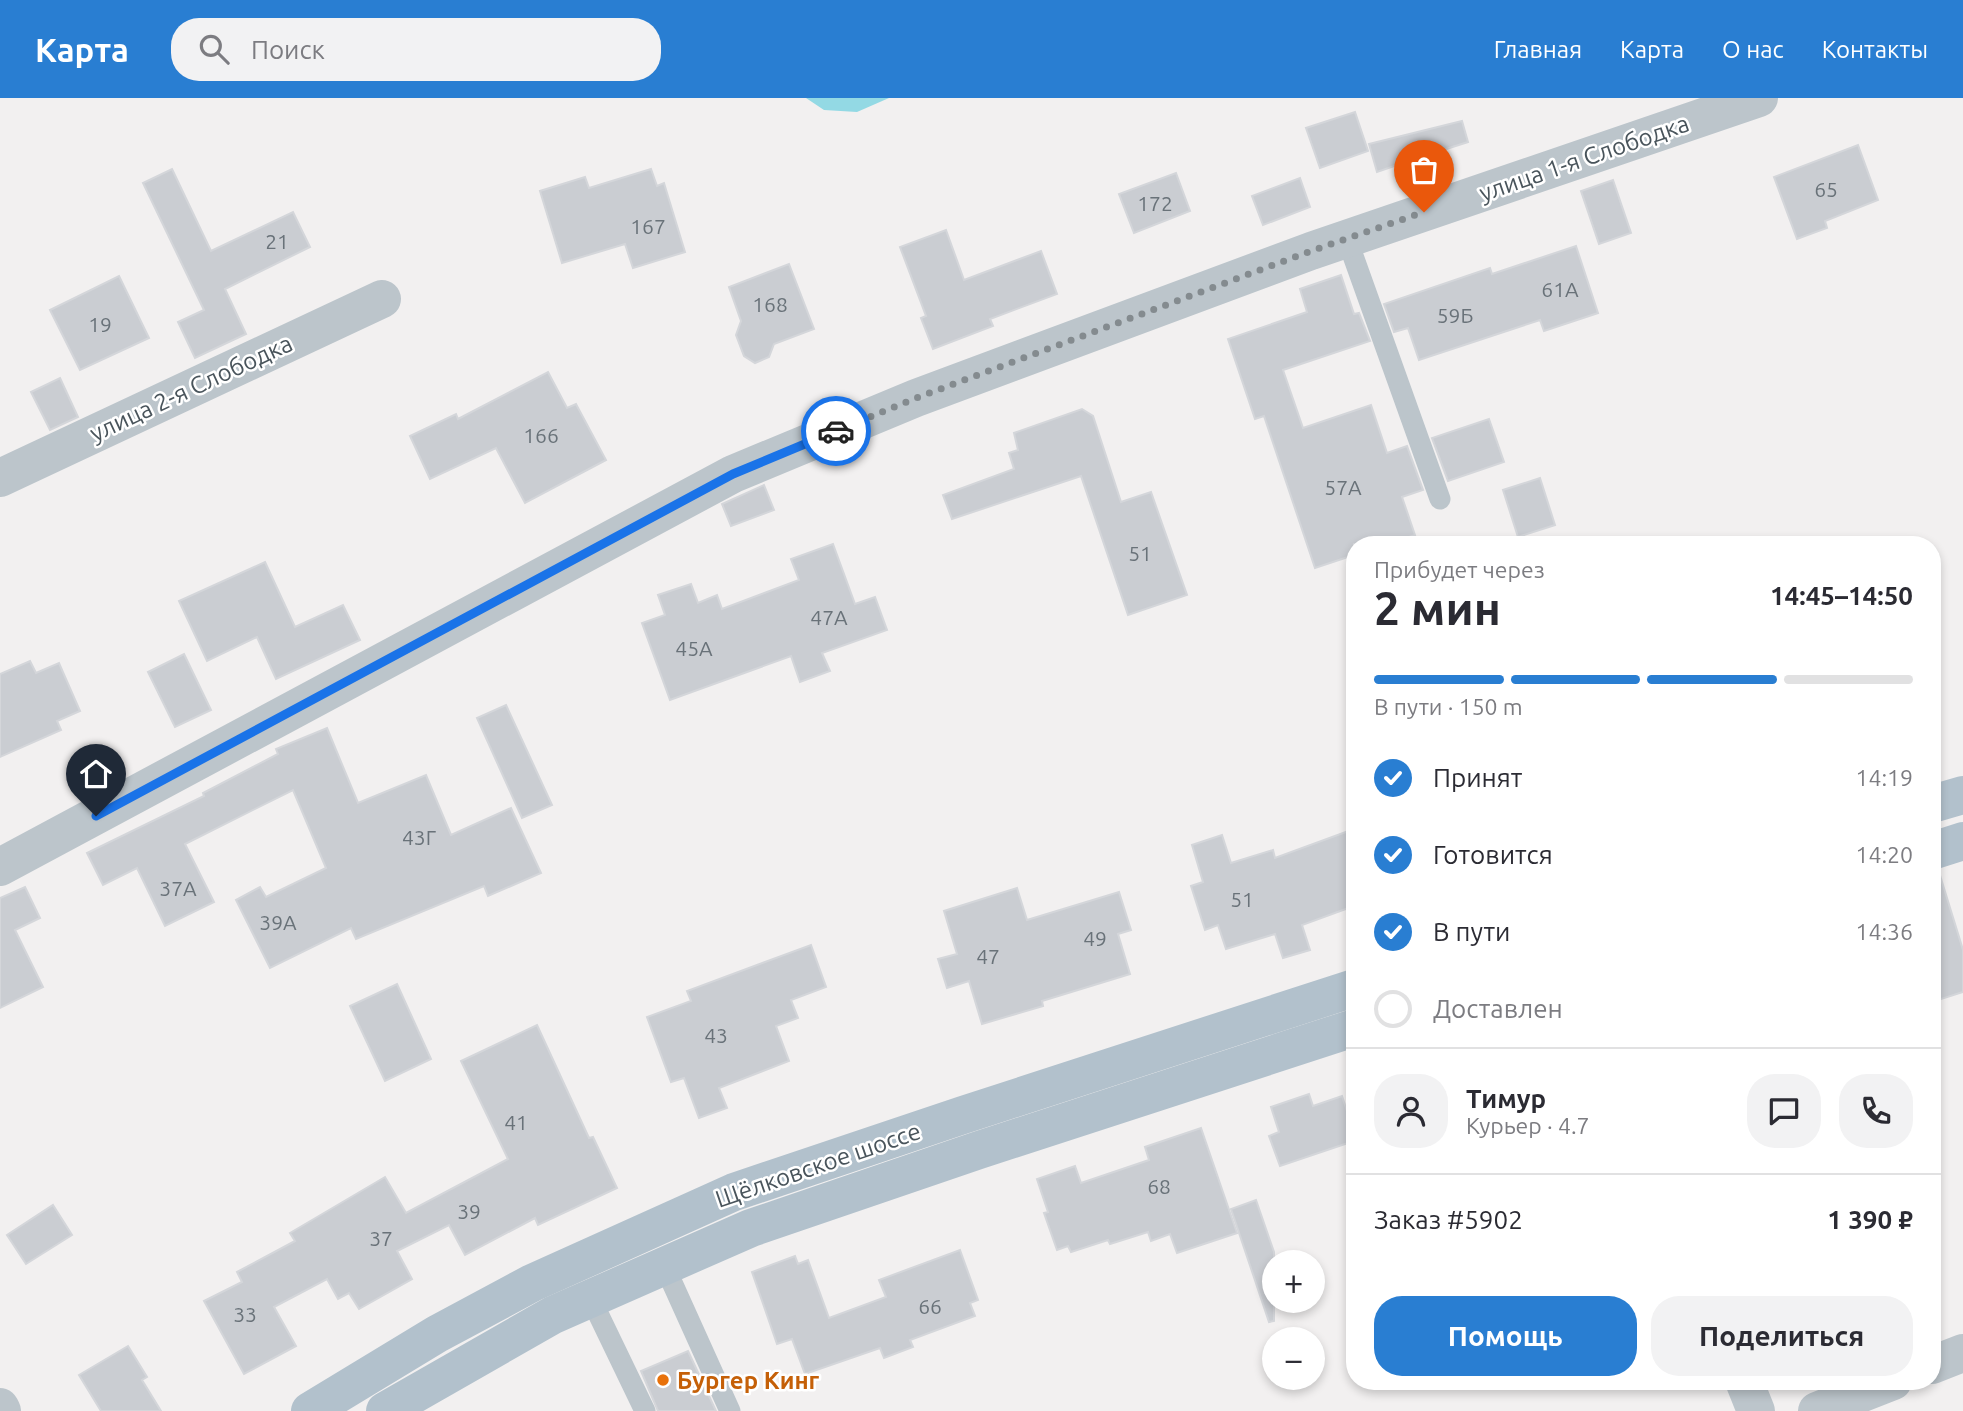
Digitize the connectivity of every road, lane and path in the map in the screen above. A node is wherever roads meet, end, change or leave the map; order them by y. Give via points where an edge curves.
1 (1759, 98) edge
2 (1347, 239) junction
3 (382, 299) dead end
4 (0, 478) edge
5 (1440, 499) dead end
6 (1963, 794) edge
7 (1941, 801) edge
8 (1963, 841) edge
9 (1941, 848) edge
10 (0, 867) edge
11 (1346, 991) edge
12 (1346, 1031) edge
13 (665, 1266) junction
14 (591, 1299) junction
15 (1963, 1353) edge
16 (1941, 1362) edge
17 (1748, 1390) edge
18 (1870, 1390) edge
19 (310, 1411) edge
20 (385, 1411) edge
21 (645, 1411) edge
22 (730, 1411) edge
23 (1756, 1411) edge
24 (1817, 1411) edge

1 - 2 street, улица 1-я Слободка
2 - 5 lane
2 - 10 street, улица 1-я Слободка via 916,398 733,474
3 - 4 street, улица 2-я Слободка
6 - 7 main road
8 - 9 main road
11 - 19 main road, Щёлковское шоссе via 734,1192 532,1283
12 - 13 main road, Щёлковское шоссе via 751,1228
13 - 14 main road, Щёлковское шоссе
13 - 22 lane
14 - 20 main road, Щёлковское шоссе via 553,1315
14 - 21 lane
15 - 16 street
17 - 23 street
18 - 24 street

